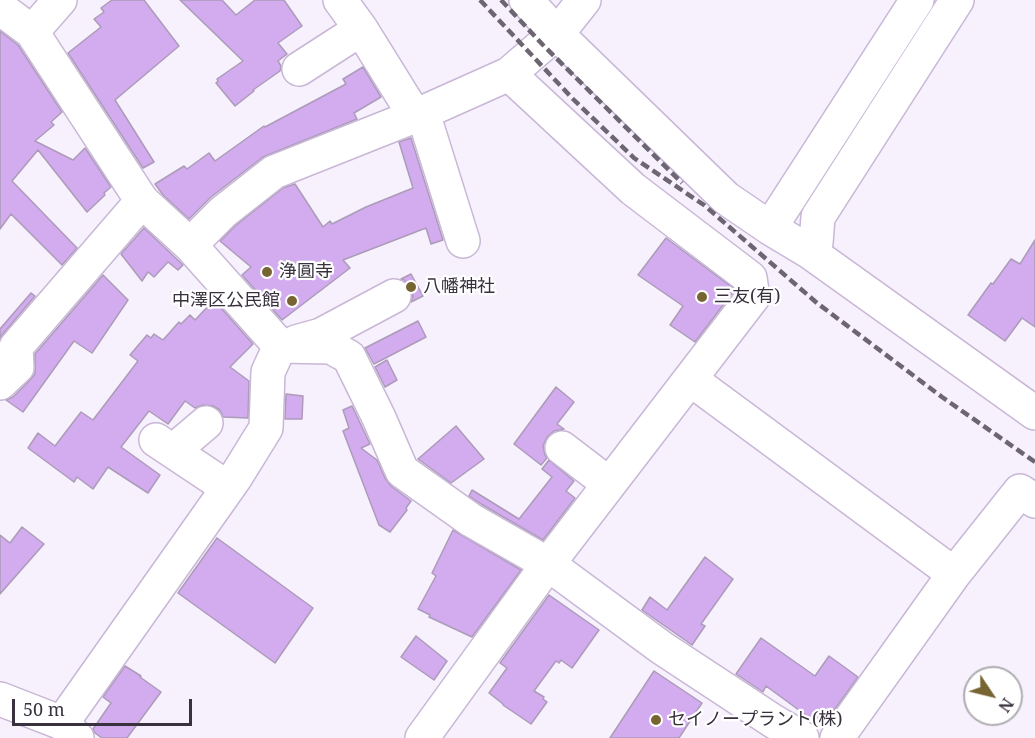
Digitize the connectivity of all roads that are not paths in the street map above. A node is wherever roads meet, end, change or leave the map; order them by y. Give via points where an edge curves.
1 (60, 0) edge
2 (340, 0) edge
3 (526, 0) edge
4 (584, 0) edge
5 (917, 0) edge
6 (957, 0) edge
7 (0, 8) edge
8 (361, 29) junction
9 (32, 32) junction
10 (556, 33) junction
11 (299, 69) dead end
12 (508, 74) junction
13 (419, 115) junction
14 (142, 201) junction
15 (770, 228) junction
16 (463, 241) dead end
17 (190, 245) junction
18 (810, 252) junction
19 (394, 296) dead end
20 (8, 341) edge
21 (280, 346) junction
22 (690, 379) junction
23 (0, 383) edge
24 (1035, 413) edge
25 (206, 423) dead end
26 (562, 448) dead end
27 (609, 484) junction
28 (228, 488) junction
29 (1035, 501) edge
30 (548, 564) junction
31 (954, 574) junction
32 (0, 699) edge
33 (768, 729) edge
34 (69, 731) edge
35 (422, 738) edge
36 (802, 738) edge
37 (837, 738) edge

1 - 9 street
2 - 8 street
3 - 10 street
4 - 10 street
5 - 15 street
6 - 18 street via 818,217 816,243
7 - 9 street
8 - 11 street
8 - 13 street
9 - 14 street
10 - 12 street
10 - 15 street via 726,198
12 - 13 street
12 - 22 street via 633,189 750,278 753,297
13 - 16 street
13 - 17 street via 274,172 223,212
14 - 17 street
14 - 20 street
15 - 18 street
17 - 21 street
18 - 24 street
19 - 21 street via 321,335
20 - 23 street via 17,367
21 - 28 street via 268,372 267,428
21 - 30 street via 331,347 349,357 402,471 471,520
22 - 27 street
22 - 31 street
25 - 28 street via 164,446
26 - 27 street
27 - 30 street
28 - 34 street
29 - 31 street via 1020,490
30 - 33 street
30 - 35 street
31 - 37 street
32 - 34 street
33 - 36 street

